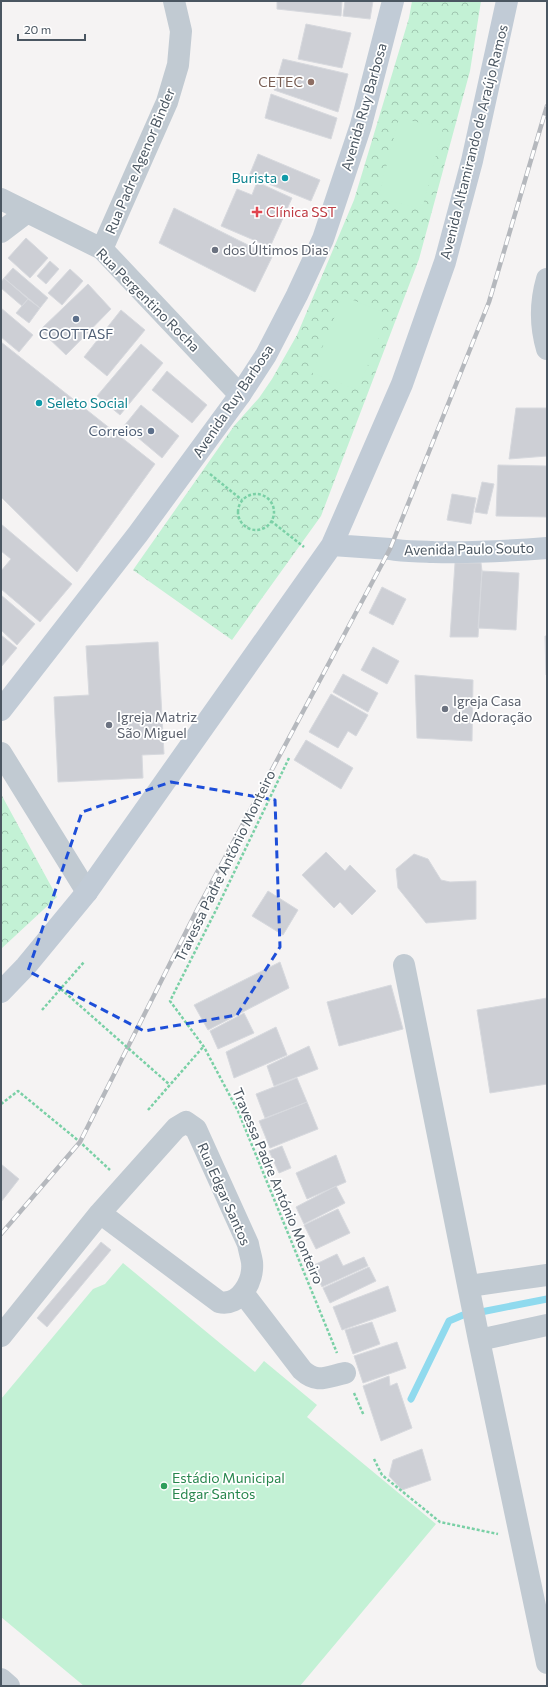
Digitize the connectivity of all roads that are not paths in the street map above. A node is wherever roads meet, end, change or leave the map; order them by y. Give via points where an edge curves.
1 (174, 1) edge
2 (393, 1) edge
3 (507, 1) edge
4 (1, 199) edge
5 (26, 213) junction
6 (1, 232) edge
7 (102, 249) junction
8 (547, 279) edge
9 (547, 349) edge
10 (240, 395) junction
11 (547, 548) edge
12 (327, 553) junction
13 (1, 710) edge
14 (1, 753) edge
15 (87, 892) junction
16 (404, 965) dead end
17 (1, 992) edge
18 (100, 1213) junction
19 (547, 1275) edge
20 (469, 1286) junction
21 (243, 1293) junction
22 (547, 1325) edge
23 (1, 1336) edge
24 (479, 1340) junction
25 (345, 1373) road end
26 (547, 1663) edge
27 (1, 1678) edge
28 (9, 1686) edge

1 - 7 street, Rua Padre Agenor Binder via 181,31 178,65 169,95
2 - 10 main road, Avenida Ruy Barbosa via 362,125 323,239 266,355
3 - 12 main road, Avenida Altamirando de Araújo Ramos via 472,161 445,262 402,384
4 - 5 street, Rua Pergentino Rocha
5 - 6 street
5 - 7 street, Rua Pergentino Rocha
7 - 10 street, Rua Pergentino Rocha
8 - 9 street via 540,314
10 - 13 main road, Avenida Ruy Barbosa via 133,540
11 - 12 main road, Avenida Paulo Souto via 492,552 398,551 390,548
12 - 15 main road, Avenida Altamirando de Araújo Ramos
14 - 15 street
15 - 17 main road, Avenida Altamirando de Araújo Ramos via 26,966
16 - 20 street
18 - 21 street via 219,1302 231,1302
18 - 21 street, Rua Edgar Santos via 176,1128 186,1122 196,1129 248,1244 252,1263 251,1279
18 - 23 street
19 - 20 street
20 - 24 street
21 - 25 street via 309,1377 316,1379
22 - 24 street
24 - 26 street
27 - 28 street

